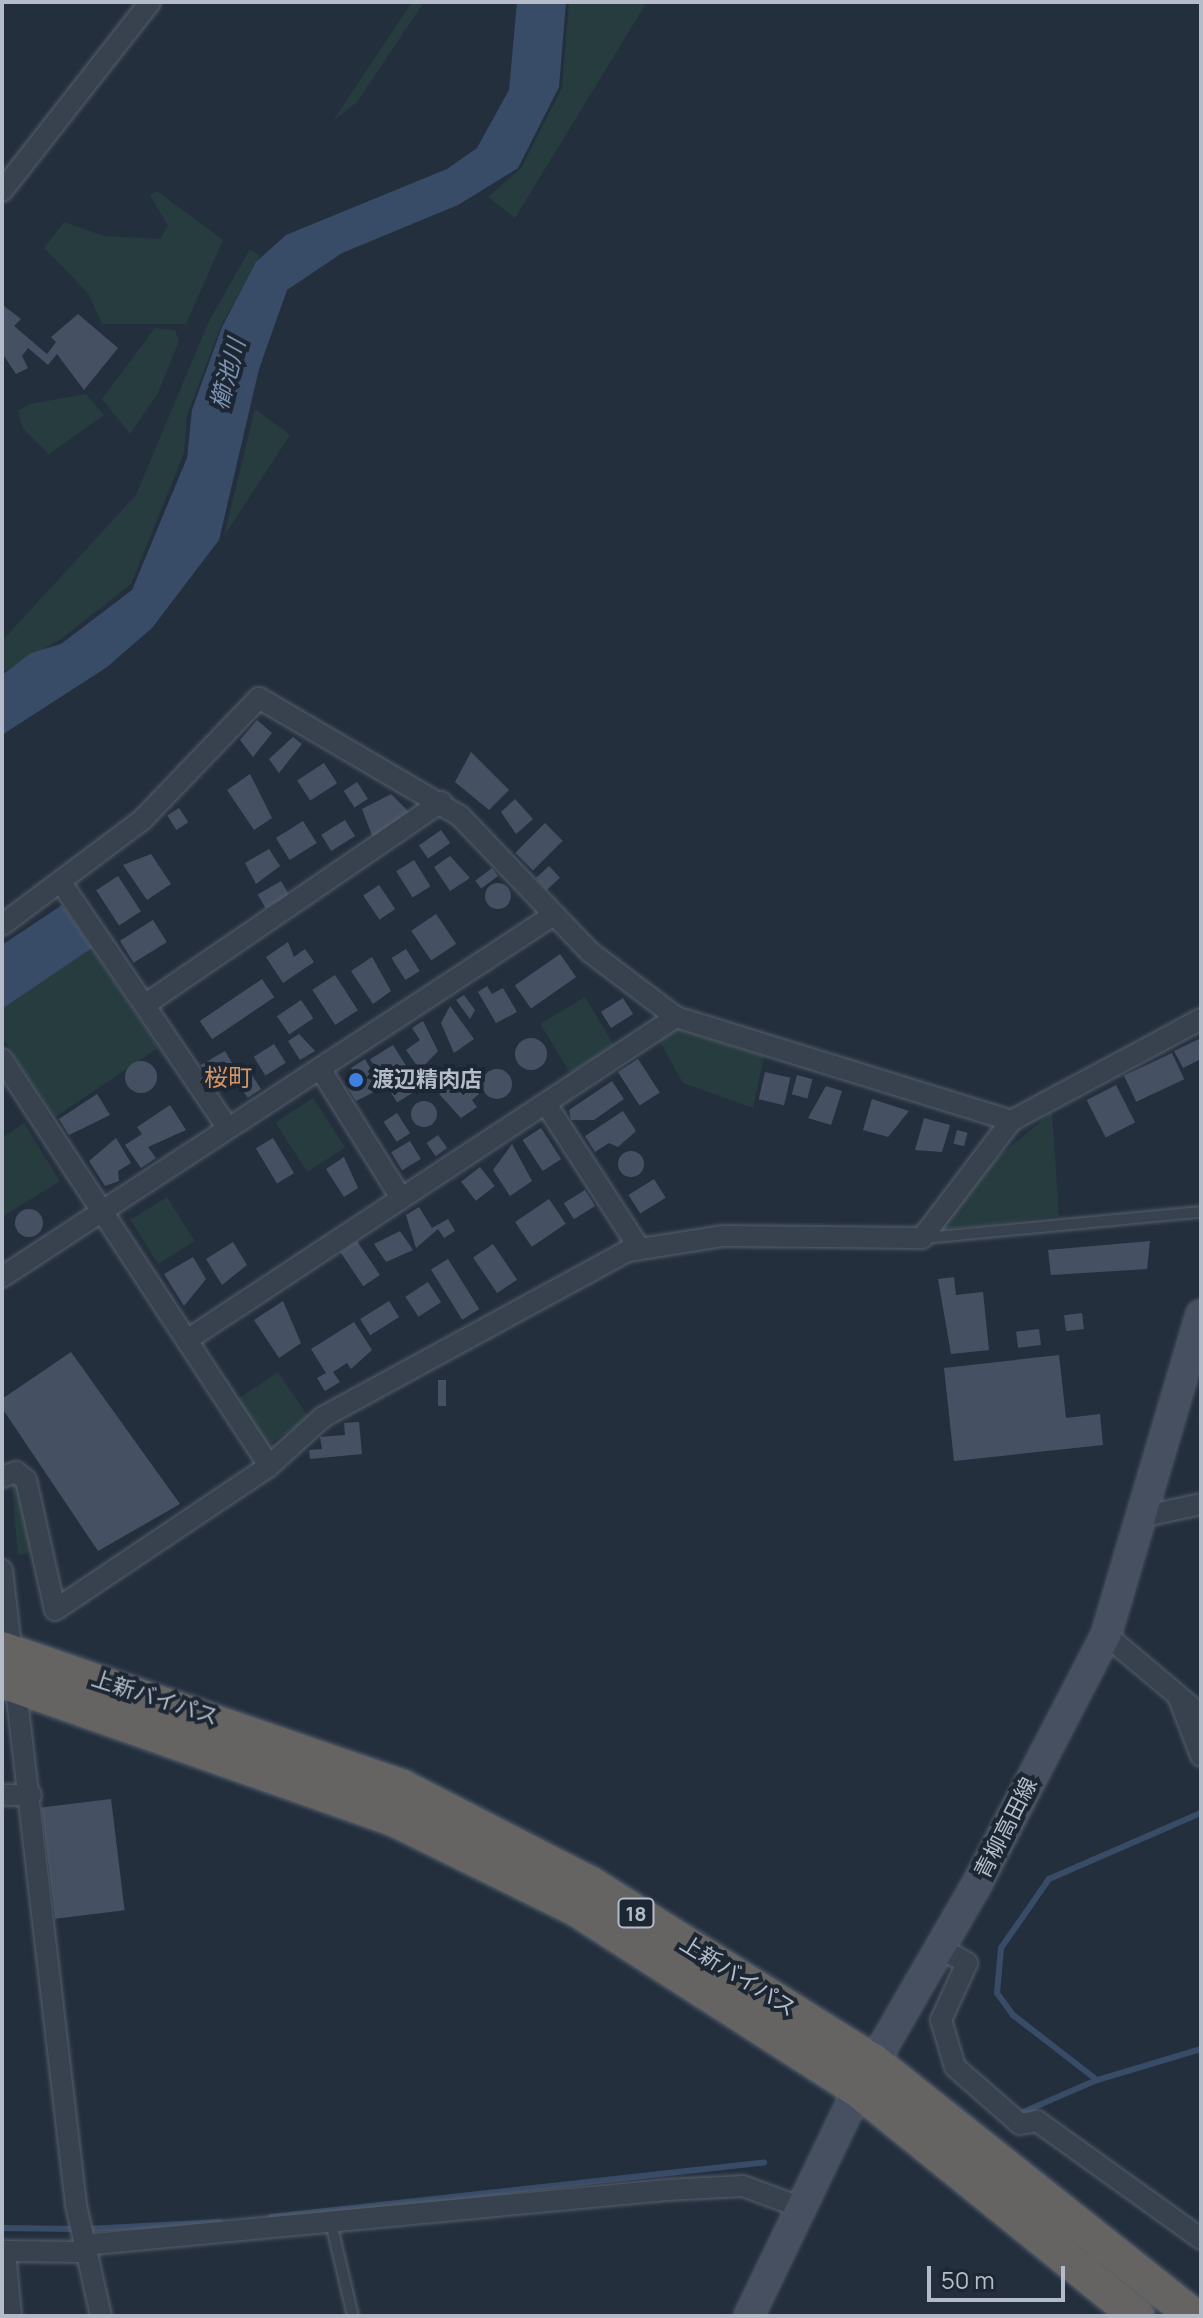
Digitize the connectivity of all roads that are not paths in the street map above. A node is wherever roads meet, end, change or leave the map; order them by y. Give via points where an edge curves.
1 (150, 2) edge
2 (2, 191) edge
3 (441, 802) junction
4 (62, 884) junction
5 (552, 916) junction
6 (2, 925) edge
7 (146, 1004) junction
8 (676, 1017) junction
9 (1201, 1019) edge
10 (2, 1059) edge
11 (321, 1070) junction
12 (546, 1104) junction
13 (1011, 1121) junction
14 (228, 1128) junction
15 (401, 1198) junction
16 (102, 1210) junction
17 (1201, 1212) edge
18 (922, 1238) junction
19 (638, 1246) junction
20 (2, 1277) edge
21 (1201, 1315) edge
22 (187, 1340) junction
23 (269, 1466) junction
24 (2, 1477) edge
25 (1201, 1504) edge
26 (1141, 1517) junction
27 (2, 1570) edge
28 (1106, 1635) junction
29 (7, 1666) edge
30 (1178, 1696) junction
31 (1201, 1715) edge
32 (1201, 1756) edge
33 (2, 1795) edge
34 (31, 1795) junction
35 (940, 1948) junction
36 (866, 2076) junction
37 (802, 2208) junction
38 (331, 2223) junction
39 (1201, 2239) edge
40 (85, 2248) junction
41 (4, 2251) edge
42 (11, 2316) edge
43 (101, 2316) edge
44 (353, 2316) edge
45 (749, 2316) edge
46 (1137, 2316) edge
47 (1194, 2316) edge

1 - 2 street
3 - 4 street via 259,698 142,820
3 - 5 street
3 - 7 street
4 - 6 street
4 - 7 street
5 - 8 street
5 - 11 street
7 - 14 street
8 - 12 street
8 - 13 street
9 - 13 street
10 - 16 street
11 - 14 street
11 - 15 street
12 - 15 street
12 - 19 street
13 - 18 street
14 - 16 street
15 - 22 street
16 - 20 street
16 - 22 street
17 - 18 lane
18 - 19 street via 724,1236
19 - 23 street via 323,1417
21 - 26 main road, 青柳高田線
22 - 23 street
23 - 24 street via 55,1610 26,1480 16,1472
25 - 26 street
26 - 28 main road, 青柳高田線
27 - 29 street
28 - 30 street
28 - 35 main road, 青柳高田線
29 - 34 street
29 - 36 highway, 上新バイパス / 18 via 396,1820 576,1909
30 - 31 street
30 - 32 street
33 - 34 street
34 - 40 street
35 - 36 main road, 青柳高田線
35 - 39 street via 967,1963 941,2020 955,2067 1020,2124 1037,2121
36 - 37 main road, 青柳高田線
36 - 46 highway, 上新バイパス / 18
36 - 47 highway, 上新バイパス / 18
37 - 38 street via 743,2186
37 - 45 main road, 青柳高田線
38 - 40 street
38 - 44 lane
40 - 41 street
40 - 43 street
41 - 42 street

